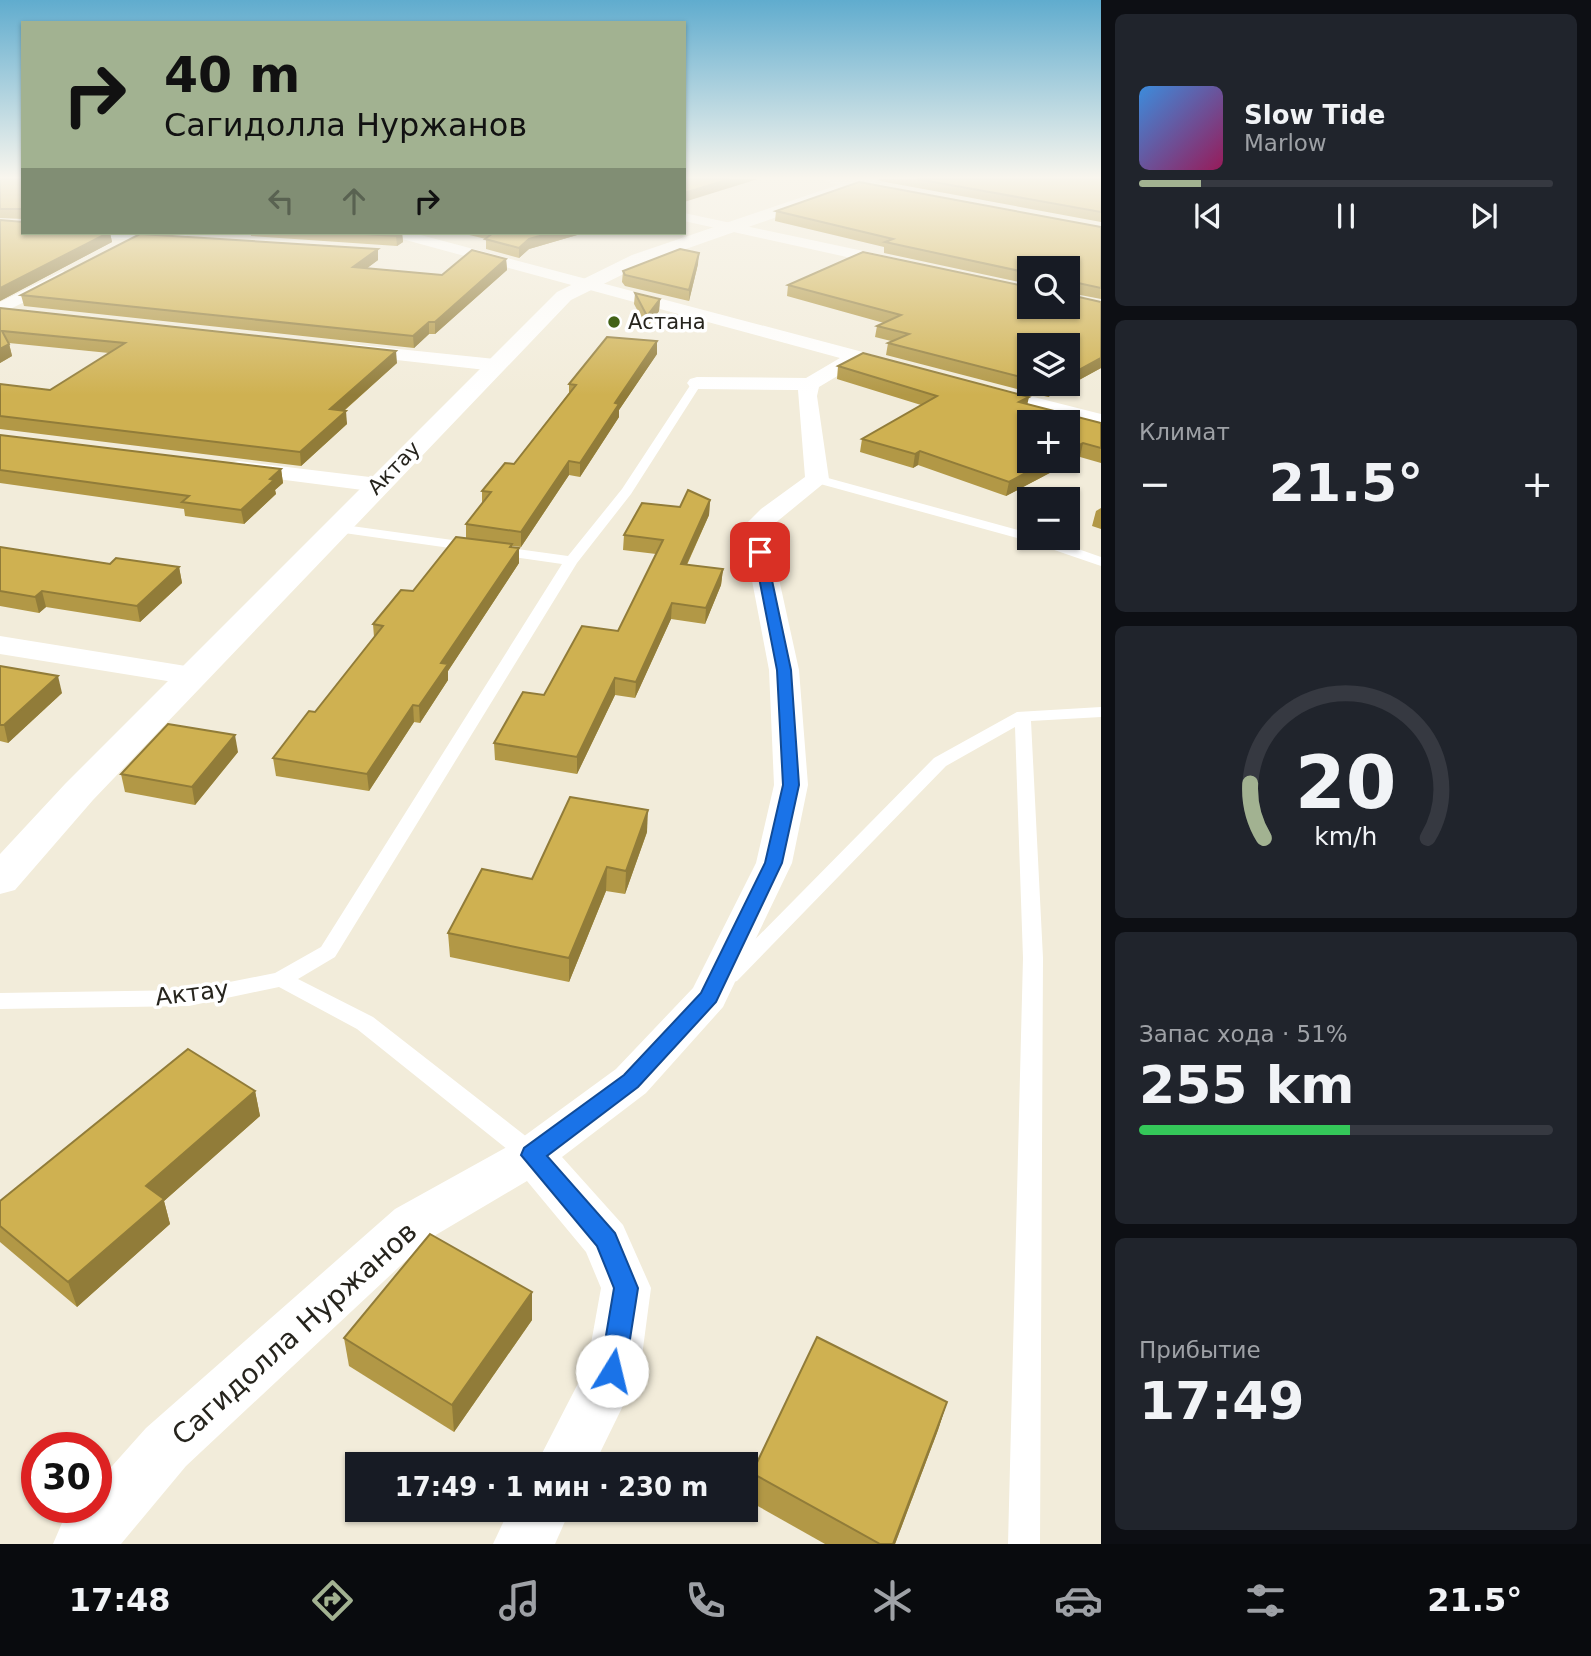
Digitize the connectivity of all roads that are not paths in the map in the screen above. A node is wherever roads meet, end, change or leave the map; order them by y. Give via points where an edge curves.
1 (462, 251) edge
2 (662, 251) edge
3 (841, 251) edge
4 (413, 254) dead end
5 (494, 260) junction
6 (79, 268) edge
7 (920, 268) edge
8 (582, 285) junction
9 (0, 311) edge
10 (27, 315) edge
11 (330, 347) edge
12 (495, 365) junction
13 (696, 383) joint
14 (959, 383) edge
15 (810, 384) junction
16 (1101, 421) edge
17 (216, 465) edge
18 (817, 479) junction
19 (378, 485) junction
20 (337, 528) junction
21 (1017, 533) edge
22 (1067, 550) edge
23 (571, 561) junction
24 (1101, 562) edge
25 (0, 645) edge
26 (191, 676) junction
27 (1101, 712) edge
28 (1023, 716) junction
29 (0, 880) edge
30 (281, 979) junction
31 (709, 998) junction
32 (0, 1001) edge
33 (532, 1155) junction
34 (571, 1452) edge
35 (535, 1522) edge
36 (83, 1544) edge
37 (523, 1544) edge
38 (1024, 1544) edge

1 - 5 street
2 - 8 street, Актау
3 - 7 street
4 - 5 street
5 - 8 street
6 - 9 street
8 - 12 street, Актау via 564,296
8 - 15 street via 868,359
9 - 10 street
11 - 12 street
12 - 19 street, Актау
13 - 15 street
13 - 23 lane, Актау via 627,491
14 - 16 street
15 - 18 street via 807,396
17 - 19 street
18 - 21 lane
18 - 31 street, Сагидолла Нуржанов via 755,528 784,670 791,785 774,863
19 - 20 street, Актау
20 - 23 lane
20 - 26 street, Актау
22 - 24 lane
23 - 30 lane, Актау via 328,952
25 - 26 street
26 - 29 street, Актау
27 - 28 lane
28 - 31 lane via 940,762
28 - 38 lane via 1033,958
30 - 32 lane, Актау via 189,998
30 - 33 lane via 365,1023
31 - 33 street, Сагидолла Нуржанов via 631,1081
33 - 34 street via 606,1240 626,1288 612,1371
33 - 36 street, Сагидолла Нуржанов via 412,1224 166,1447
35 - 37 street

